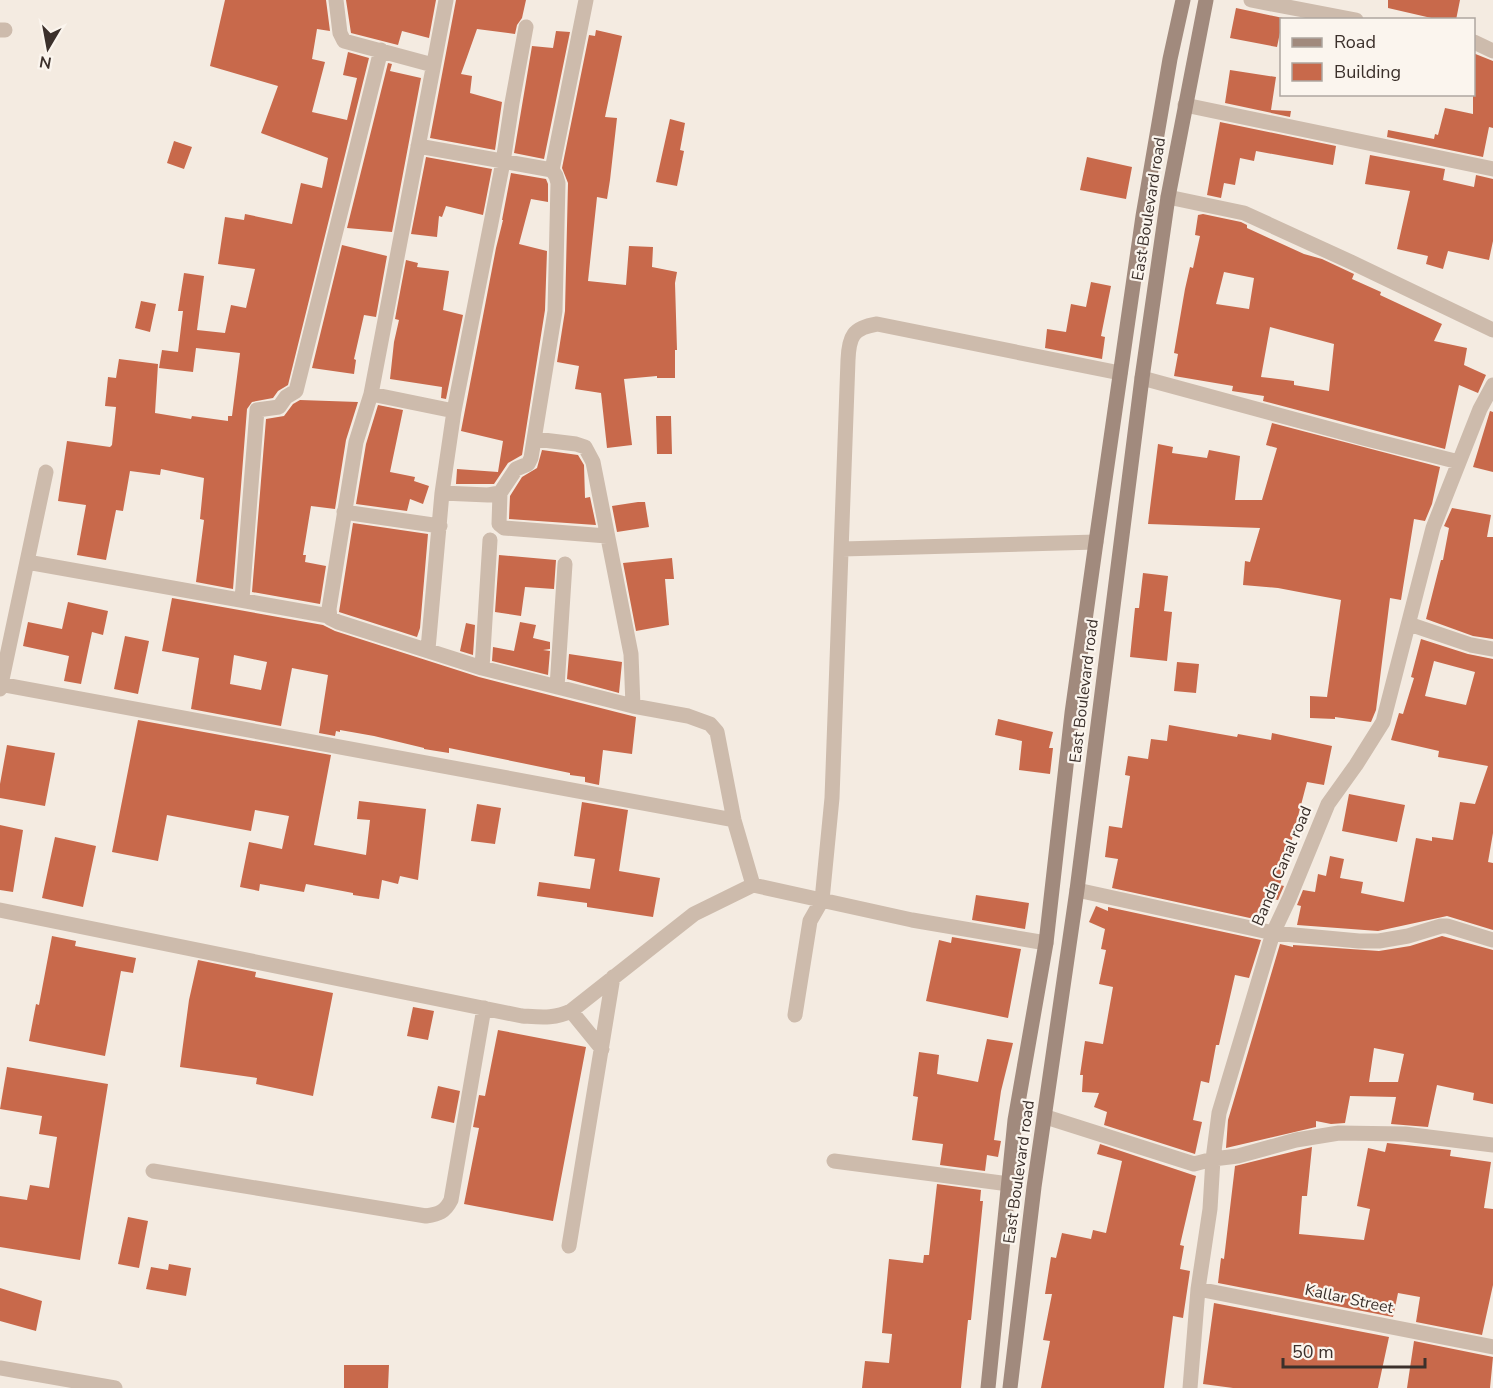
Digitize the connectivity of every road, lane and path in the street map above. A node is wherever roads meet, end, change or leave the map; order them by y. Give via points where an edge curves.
1 (336, 0) edge
2 (446, 0) edge
3 (586, 0) edge
4 (1183, 0) edge
5 (1206, 0) edge
6 (1251, 0) edge
7 (1346, 18) edge
8 (526, 27) dead end
9 (1475, 43) edge
10 (381, 50) junction
11 (1493, 51) edge
12 (433, 65) junction
13 (1185, 105) junction
14 (418, 146) junction
15 (503, 162) junction
16 (1493, 169) edge
17 (552, 170) junction
18 (1168, 196) junction
19 (1493, 330) edge
20 (1120, 373) junction
21 (1142, 378) junction
22 (1493, 385) edge
23 (371, 394) junction
24 (454, 411) junction
25 (1487, 412) edge
26 (534, 439) junction
27 (1459, 462) junction
28 (46, 472) dead end
29 (442, 493) junction
30 (500, 493) junction
31 (344, 512) junction
32 (440, 526) junction
33 (607, 536) junction
34 (490, 540) dead end
35 (1096, 542) junction
36 (842, 549) junction
37 (27, 562) junction
38 (565, 564) dead end
39 (242, 599) junction
40 (329, 616) junction
41 (1409, 624) junction
42 (428, 649) junction
43 (1493, 650) edge
44 (482, 668) junction
45 (0, 684) edge
46 (557, 687) junction
47 (0, 689) edge
48 (633, 706) junction
49 (734, 820) junction
50 (753, 885) junction
51 (1077, 891) junction
52 (822, 900) junction
53 (0, 910) edge
54 (1273, 933) junction
55 (1493, 940) edge
56 (1046, 943) junction
57 (613, 977) junction
58 (484, 1008) junction
59 (571, 1011) junction
60 (795, 1015) dead end
61 (602, 1049) junction
62 (1046, 1117) junction
63 (1493, 1145) edge
64 (1213, 1159) junction
65 (834, 1161) dead end
66 (153, 1172) dead end
67 (1009, 1184) junction
68 (569, 1246) dead end
69 (1198, 1289) junction
70 (1493, 1347) edge
71 (0, 1368) edge
72 (115, 1388) edge
73 (988, 1388) edge
74 (1010, 1388) edge
75 (1190, 1388) edge

1 - 10 street via 344,41
2 - 12 street
3 - 17 street
4 - 20 main road via 1168,70
5 - 13 main road, East Boulevard road
6 - 7 street
8 - 15 street
9 - 11 street
10 - 12 street
10 - 39 street via 296,391 279,406 257,410
12 - 14 street
13 - 16 street
13 - 18 main road, East Boulevard road
14 - 15 street
14 - 23 street
15 - 17 street
15 - 24 street
17 - 26 street via 558,183 555,311
18 - 19 street via 1244,213
18 - 21 main road, East Boulevard road
20 - 35 main road
20 - 36 street via 877,324 863,327 854,333 849,346
21 - 27 street
21 - 51 main road, East Boulevard road
22 - 25 street, Banda Canal road
23 - 24 street
23 - 31 street via 356,442
24 - 29 street
25 - 27 street, Banda Canal road
26 - 30 street via 528,464 516,469
26 - 33 street via 585,447 593,462
27 - 41 street, Banda Canal road via 1433,528
28 - 37 street
29 - 30 street
29 - 32 street
30 - 33 street via 499,524 504,528
31 - 32 street
31 - 40 street
32 - 42 street
33 - 48 street via 631,654
34 - 44 street
35 - 36 street
35 - 56 main road
36 - 52 street via 832,798
37 - 39 street
37 - 45 street
38 - 46 street
39 - 40 street
40 - 42 street
41 - 43 street
41 - 54 street, Banda Canal road via 1383,722 1328,804
42 - 44 street
44 - 46 street
45 - 47 street
45 - 49 street
46 - 48 street
48 - 49 street via 673,712 710,724 717,732
49 - 50 street
50 - 52 street
50 - 57 street via 694,914
51 - 54 street
51 - 62 main road, East Boulevard road
52 - 56 street via 912,921
52 - 60 street via 810,921
53 - 58 street
54 - 55 street via 1369,942 1446,926
54 - 64 street, Banda Canal road via 1219,1113
56 - 67 main road via 1015,1120
57 - 59 street
57 - 61 street
58 - 59 street via 544,1018
58 - 66 street via 451,1200 438,1214 426,1216
59 - 61 street
61 - 68 street
62 - 64 street via 1194,1164
62 - 74 main road, East Boulevard road
63 - 64 street via 1405,1134 1339,1133
64 - 69 street, Banda Canal road
65 - 67 street
67 - 73 main road
69 - 70 street, Kallar Street
69 - 75 street, Banda Canal road
71 - 72 street

